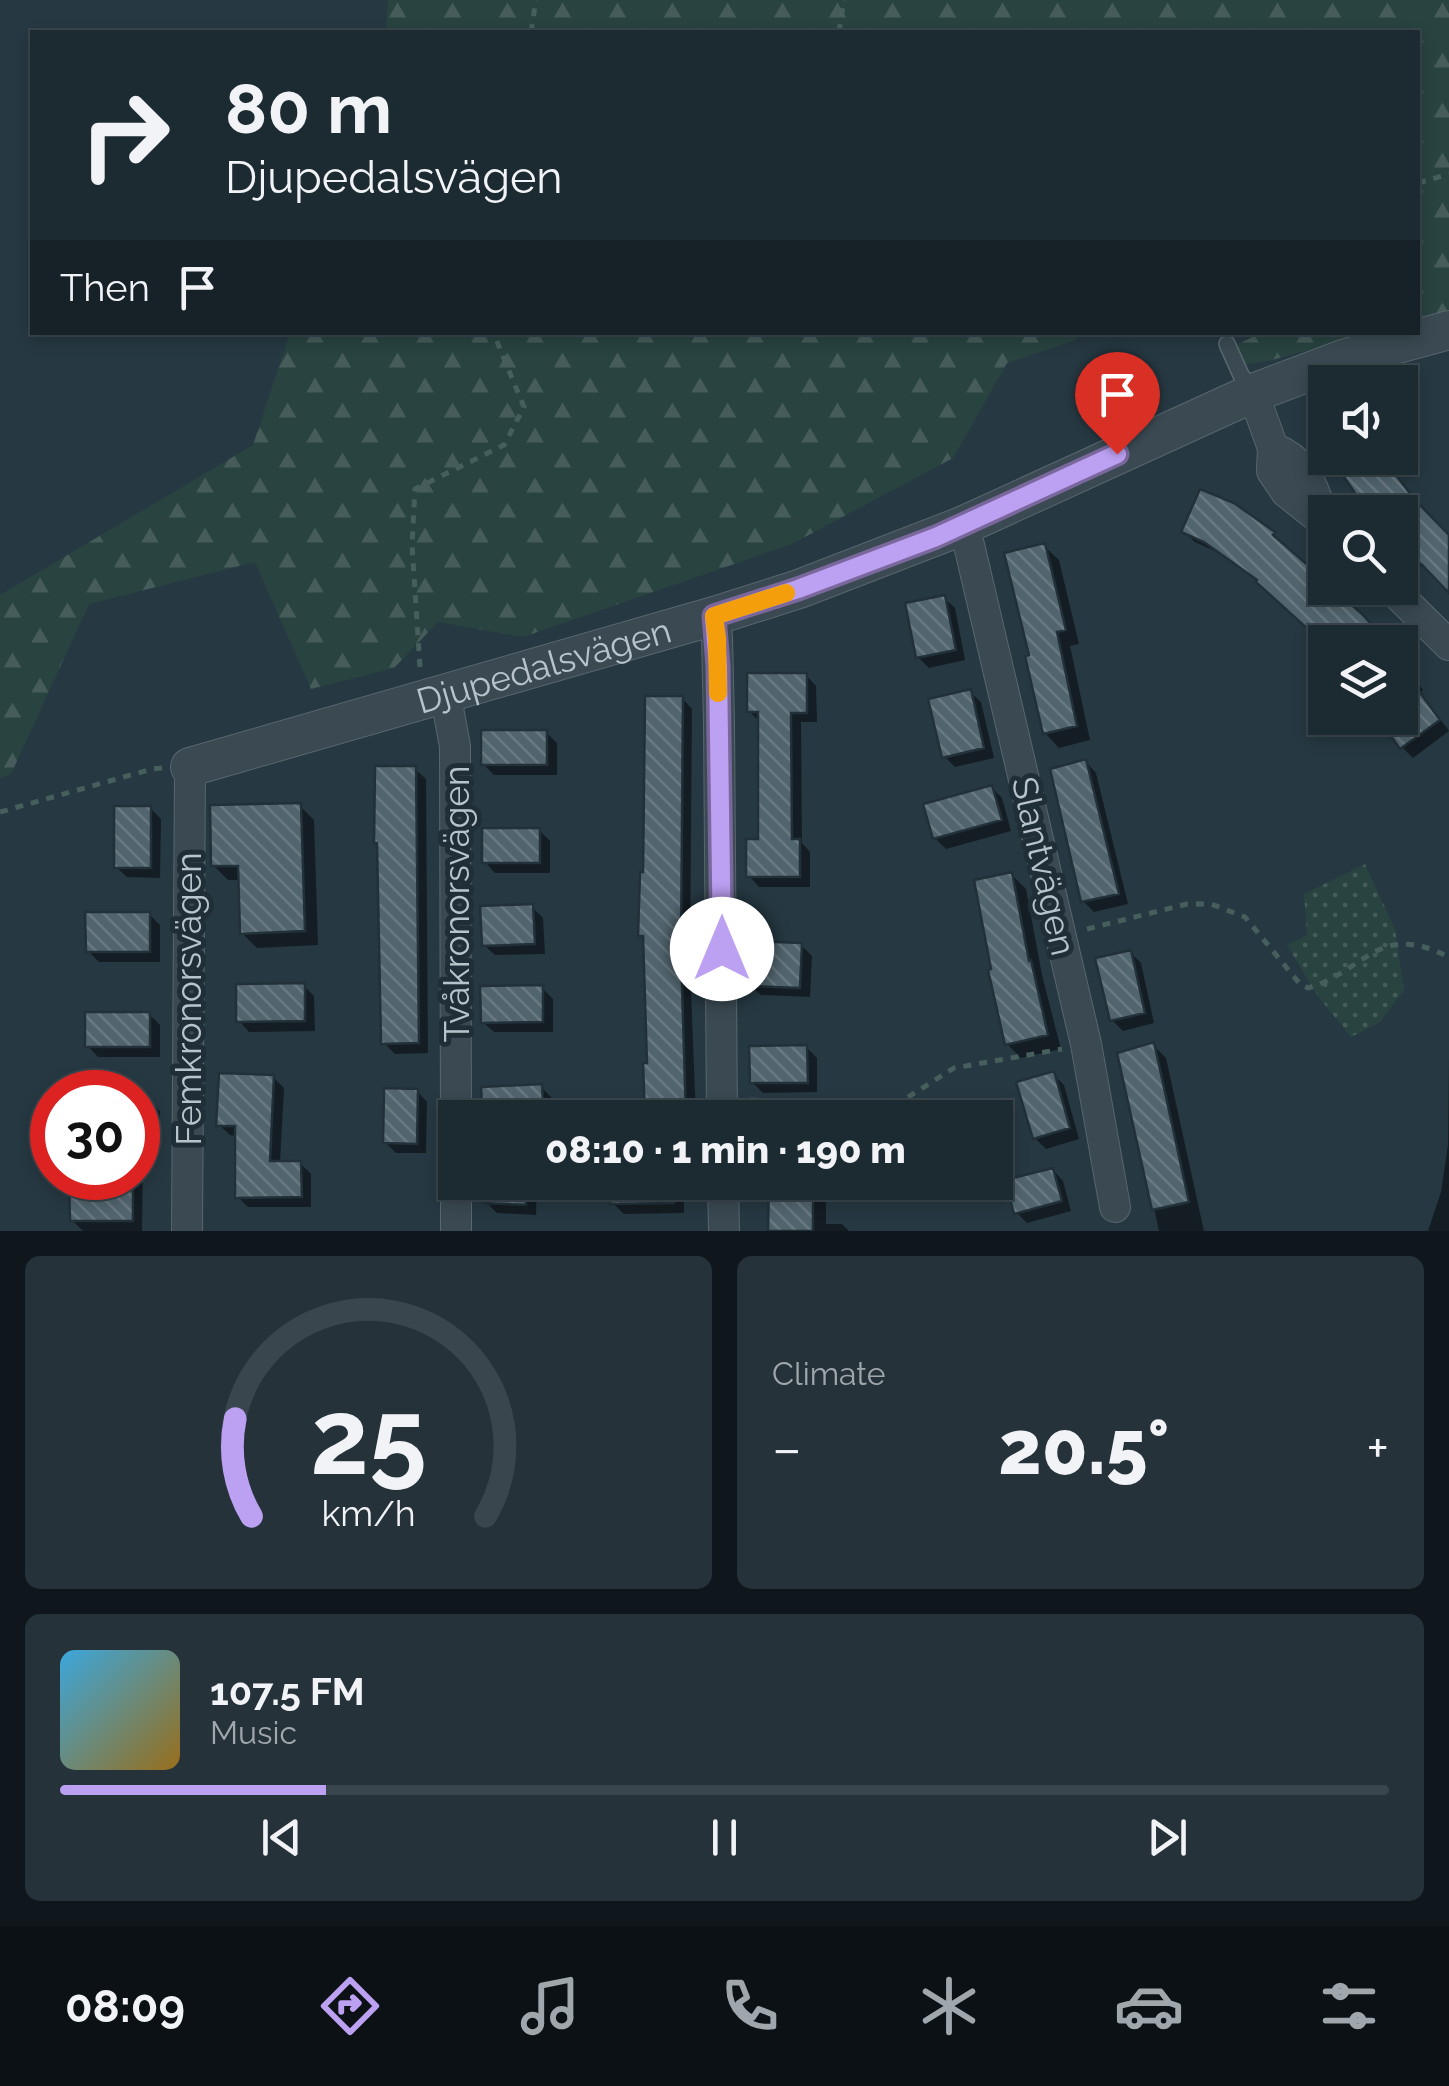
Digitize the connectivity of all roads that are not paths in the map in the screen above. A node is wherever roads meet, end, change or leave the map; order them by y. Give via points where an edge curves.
1 (1449, 330) edge
2 (1227, 344) dead end
3 (1253, 392) junction
4 (1315, 495) edge
5 (962, 526) junction
6 (1408, 605) edge
7 (714, 616) junction
8 (1449, 646) edge
9 (433, 696) junction
10 (190, 767) joint
11 (456, 1100) edge
12 (722, 1100) edge
13 (456, 1200) edge
14 (723, 1200) edge
15 (1115, 1207) dead end
16 (187, 1231) edge
17 (456, 1231) edge
18 (724, 1231) edge

1 - 3 street, Djupedalsvägen
2 - 3 lane
3 - 4 street via 1274,448 1292,455
3 - 5 street, Djupedalsvägen
5 - 7 street, Djupedalsvägen
5 - 15 street, Slantvägen via 1086,1044
6 - 8 street
7 - 9 street, Djupedalsvägen
7 - 12 street
9 - 10 street, Djupedalsvägen
9 - 11 street, Tvåkronorsvägen via 455,746
10 - 16 street, Femkronorsvägen
13 - 17 street
14 - 18 street

